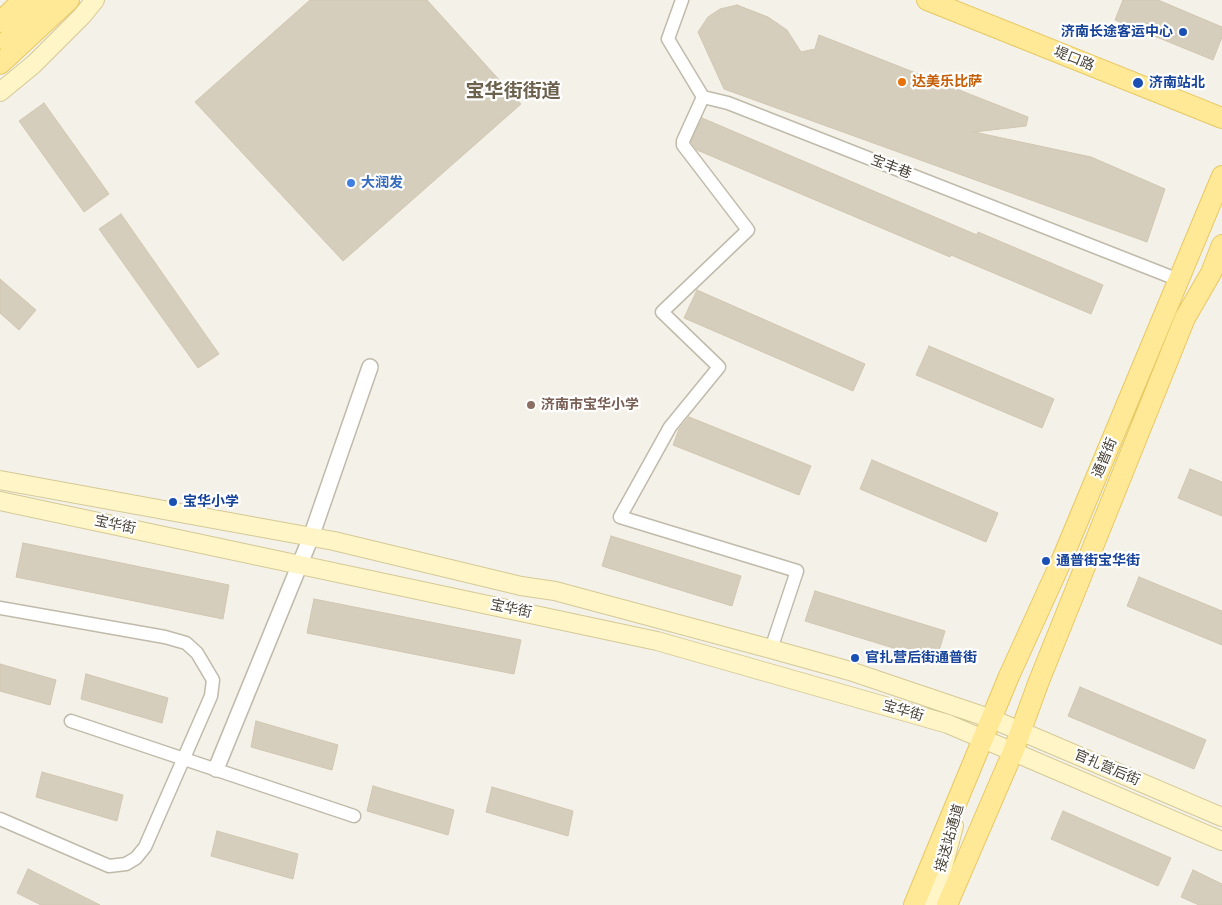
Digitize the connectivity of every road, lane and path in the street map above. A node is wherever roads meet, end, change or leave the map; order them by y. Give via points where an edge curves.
1 (24, 0) edge
2 (46, 0) edge
3 (69, 0) edge
4 (95, 0) edge
5 (682, 0) edge
6 (927, 0) edge
7 (957, 0) edge
8 (0, 22) edge
9 (0, 48) edge
10 (0, 64) edge
11 (0, 92) edge
12 (703, 97) junction
13 (1222, 107) edge
14 (1222, 118) edge
15 (1222, 176) edge
16 (1222, 245) edge
17 (1179, 280) junction
18 (370, 367) dead end
19 (0, 480) edge
20 (0, 501) edge
21 (311, 537) junction
22 (300, 564) junction
23 (0, 608) edge
24 (771, 649) junction
25 (992, 719) junction
26 (71, 721) dead end
27 (1020, 731) junction
28 (984, 738) junction
29 (1013, 752) junction
30 (184, 758) junction
31 (216, 769) junction
32 (970, 770) junction
33 (354, 816) dead end
34 (1222, 817) edge
35 (0, 819) edge
36 (1222, 841) edge
37 (914, 905) edge
38 (928, 905) edge
39 (947, 905) edge

1 - 8 main road
2 - 9 main road
3 - 10 main road
4 - 11 main road via 34,64
5 - 12 street via 668,39
6 - 14 main road, 堤口路
7 - 13 main road, 堤口路
12 - 17 street, 宝丰巷 via 728,103
12 - 24 street via 683,141 684,146 748,230 662,312 719,367 670,427 620,517 796,571
15 - 17 main road, 通普街
16 - 27 main road, 通普街 via 1211,273 1181,327
17 - 25 main road, 通普街
18 - 21 street
19 - 21 main road, 宝华街
20 - 22 main road, 宝华街
21 - 22 street
21 - 24 main road, 宝华街 via 521,586 556,591
22 - 28 main road, 宝华街 via 657,641 948,724
22 - 31 street
23 - 30 street via 165,636 186,643 197,653 213,680 211,696
24 - 25 main road, 宝华街 via 850,671
25 - 27 main road, 官扎营后街
25 - 28 main road, 通普街
26 - 30 street
27 - 29 main road, 通普街
27 - 34 main road, 官扎营后街
28 - 29 main road, 宝华街
28 - 32 main road, 通普街
29 - 36 main road, 官扎营后街
29 - 39 main road, 通普街
30 - 31 street
30 - 35 street via 145,847 126,864 109,866
31 - 33 street
32 - 37 main road, 通普街
32 - 38 main road, 接送站通道 via 942,870

